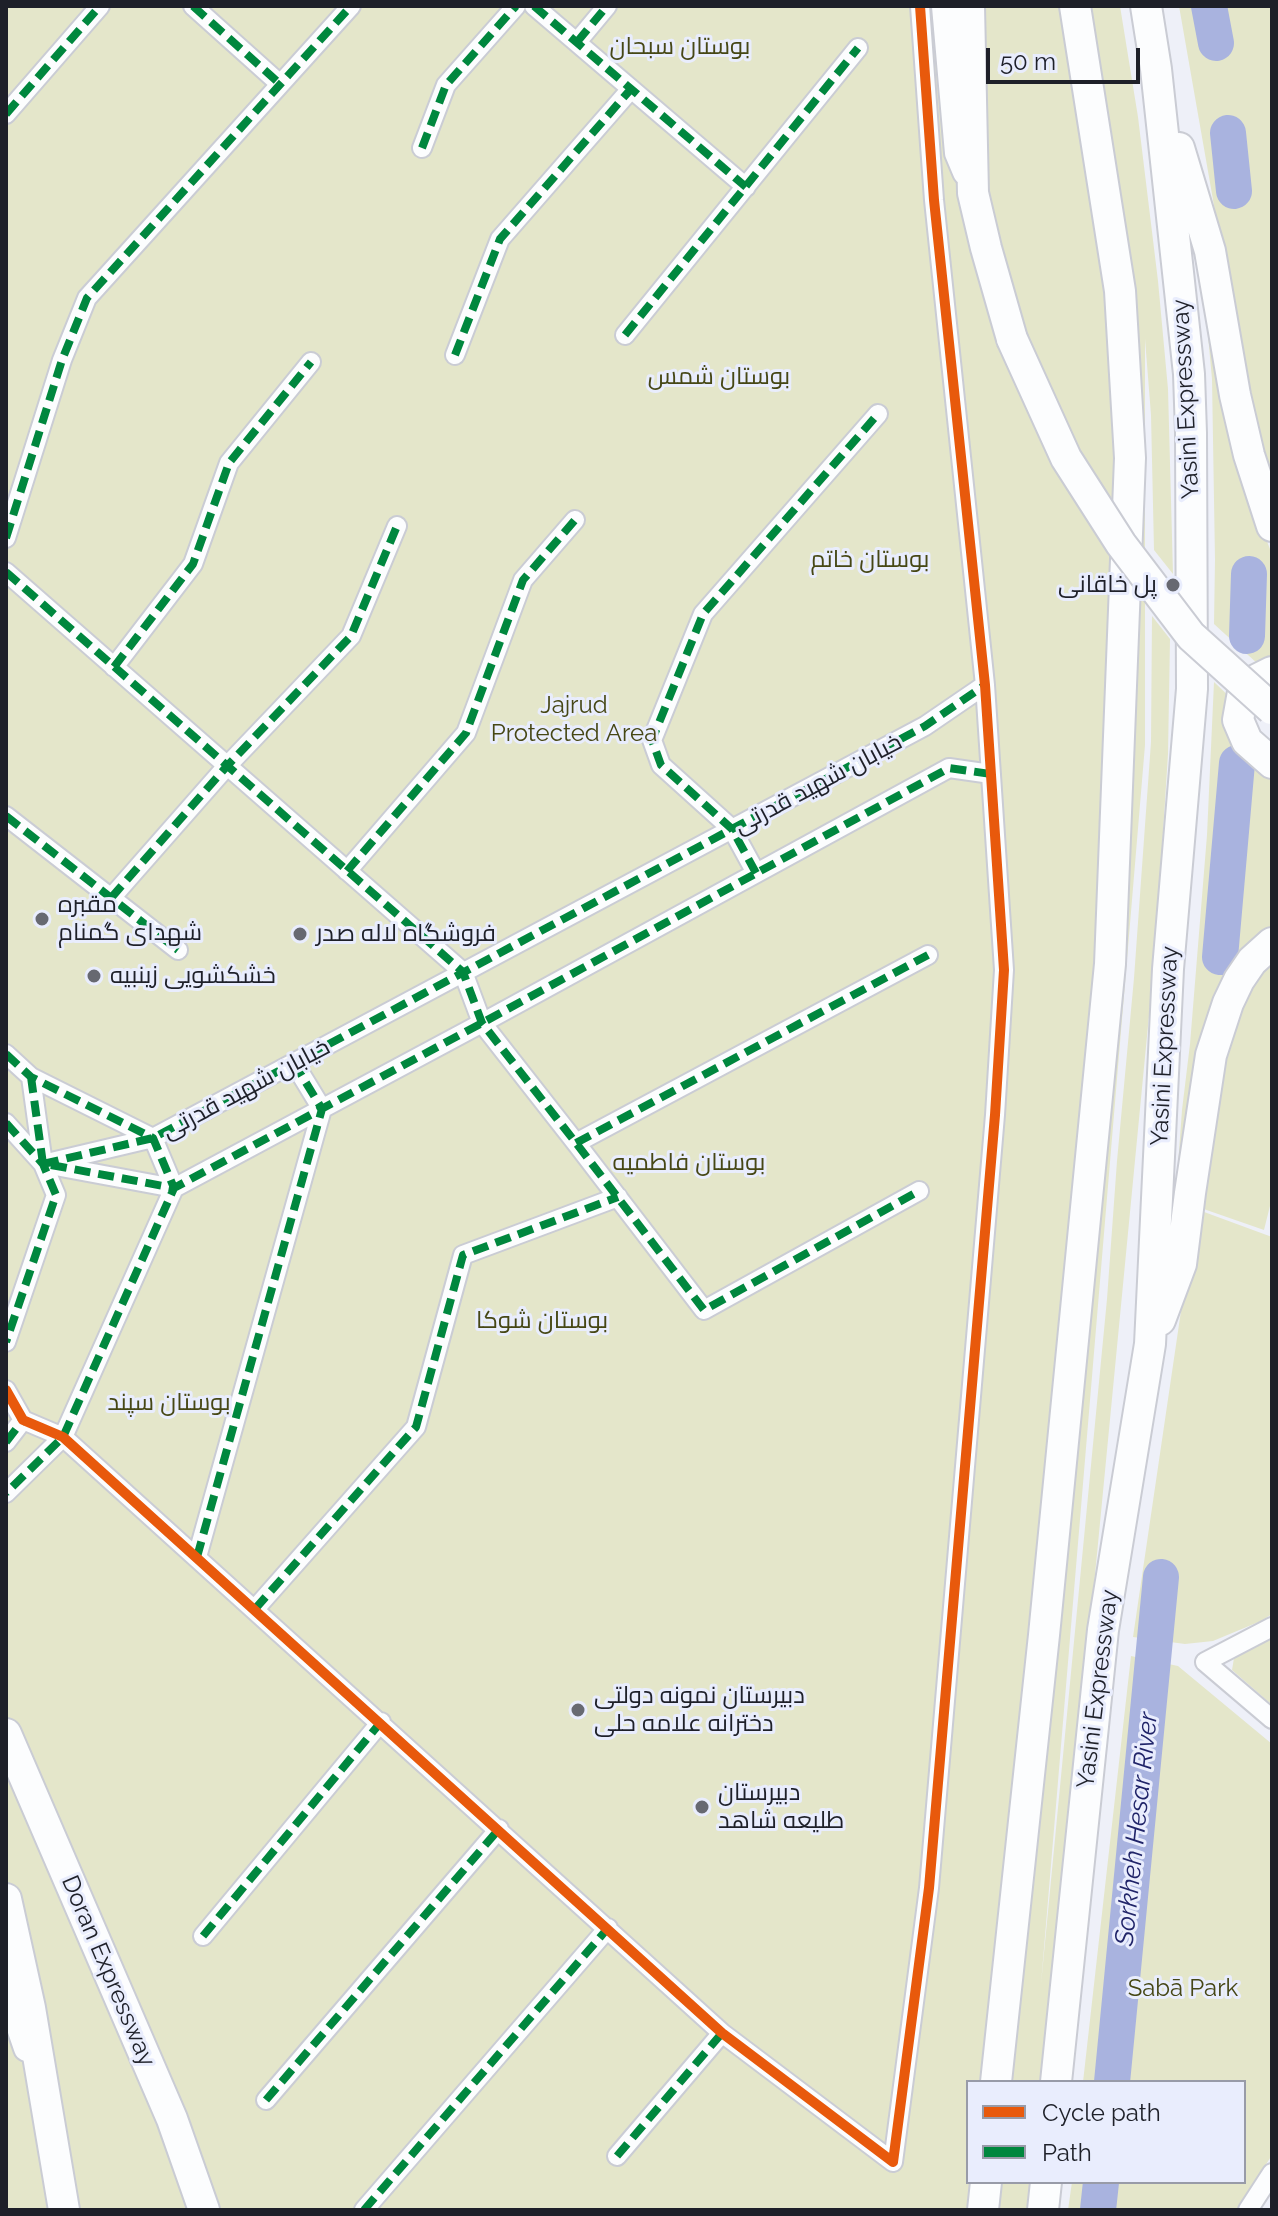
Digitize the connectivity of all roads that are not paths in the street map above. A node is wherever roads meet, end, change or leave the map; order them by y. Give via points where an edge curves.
1 (100, 6) edge
2 (193, 6) edge
3 (351, 6) edge
4 (516, 6) edge
5 (534, 6) edge
6 (607, 6) edge
7 (920, 6) edge
8 (945, 6) edge
9 (969, 6) edge
10 (1075, 6) edge
11 (1146, 6) edge
12 (577, 42) junction
13 (858, 48) dead end
14 (1156, 69) junction
15 (280, 84) junction
16 (631, 89) junction
17 (6, 114) edge
18 (422, 148) dead end
19 (746, 187) junction
20 (973, 193) junction
21 (625, 335) dead end
22 (455, 355) dead end
23 (311, 362) dead end
24 (878, 414) dead end
25 (575, 520) dead end
26 (397, 526) dead end
27 (1272, 526) edge
28 (6, 538) edge
29 (6, 572) edge
30 (114, 667) junction
31 (1272, 672) edge
32 (985, 685) junction
33 (1272, 709) edge
34 (1272, 763) edge
35 (227, 766) junction
36 (991, 774) junction
37 (6, 816) edge
38 (732, 829) junction
39 (347, 871) junction
40 (756, 873) junction
41 (111, 898) junction
42 (1272, 943) edge
43 (178, 950) dead end
44 (928, 955) dead end
45 (463, 972) junction
46 (482, 1023) junction
47 (6, 1054) edge
48 (294, 1063) junction
49 (31, 1077) junction
50 (322, 1109) junction
51 (6, 1123) edge
52 (153, 1138) junction
53 (576, 1143) junction
54 (43, 1164) junction
55 (174, 1188) junction
56 (919, 1191) dead end
57 (618, 1197) junction
58 (6, 1342) edge
59 (1150, 1344) junction
60 (6, 1390) edge
61 (23, 1420) junction
62 (63, 1437) junction
63 (6, 1442) edge
64 (6, 1493) edge
65 (197, 1557) junction
66 (255, 1609) junction
67 (1272, 1627) edge
68 (1272, 1719) edge
69 (381, 1722) junction
70 (6, 1734) edge
71 (499, 1829) junction
72 (6, 1899) edge
73 (608, 1928) junction
74 (203, 1936) dead end
75 (6, 1987) edge
76 (722, 2033) junction
77 (996, 2080) edge
78 (1056, 2080) edge
79 (266, 2100) dead end
80 (46, 2103) junction
81 (172, 2119) junction
82 (617, 2156) dead end
83 (1272, 2173) edge
84 (986, 2184) edge
85 (1046, 2184) edge
86 (64, 2204) edge
87 (187, 2210) edge
88 (204, 2210) edge
89 (364, 2210) edge
90 (983, 2210) edge
91 (1043, 2210) edge
92 (1248, 2210) edge

1 - 17 street
2 - 15 street
3 - 15 street
4 - 18 street via 446,85
5 - 12 street
6 - 12 street
7 - 32 street via 934,200
8 - 20 main road via 958,153
9 - 20 highway
10 - 77 highway via 1120,291 1130,458 1110,964
11 - 14 highway, Yasini Expressway
12 - 16 street
13 - 19 street
14 - 27 highway via 1210,251 1235,395
14 - 59 highway, Yasini Expressway via 1189,374 1192,689 1168,969
15 - 28 street via 87,298
16 - 19 street
16 - 22 street via 500,239
19 - 21 street
20 - 33 highway, bridge via 1012,339 1066,458 1121,544 1191,636
23 - 30 street via 229,463 193,564
24 - 38 street via 703,614 652,740 661,765
25 - 39 street via 523,580 466,733
26 - 35 street via 351,636
29 - 30 street
30 - 35 street
31 - 34 highway via 1243,692 1238,720 1247,741
32 - 36 street
32 - 38 street, خیابان شهید قدرتی via 925,726
35 - 39 street
35 - 41 street
36 - 40 street, خیابان شهید قدرتی via 949,768
36 - 76 street via 1004,970 995,1115 929,1888 893,2162
37 - 41 street
38 - 40 street
38 - 45 street, خیابان شهید قدرتی
39 - 45 street
40 - 46 street, خیابان شهید قدرتی
41 - 43 street
42 - 59 highway via 1239,980 1211,1055 1181,1264
44 - 53 street
45 - 46 street
45 - 48 street, خیابان شهید قدرتی
46 - 50 street, خیابان شهید قدرتی
46 - 53 street
47 - 49 street
48 - 50 street
48 - 52 street, خیابان شهید قدرتی
49 - 52 street
49 - 54 street
50 - 55 street, خیابان شهید قدرتی
50 - 65 street
51 - 54 street
52 - 54 street, خیابان شهید قدرتی
52 - 55 street
53 - 57 street
54 - 55 street
54 - 58 street via 56,1195
55 - 62 street
56 - 57 street via 704,1310
57 - 66 street via 463,1255 416,1427
59 - 78 highway, Yasini Expressway via 1103,1630
60 - 61 street
61 - 62 street
61 - 63 street
62 - 64 street
62 - 65 street
65 - 66 street
66 - 69 street
67 - 68 street via 1205,1662
69 - 71 street
69 - 74 street
70 - 81 highway, Doran Expressway
71 - 73 street
71 - 79 street
72 - 80 highway
73 - 76 street
73 - 89 street
75 - 80 main road
76 - 82 street
80 - 86 highway
81 - 87 highway
81 - 88 highway, Doran Expressway
83 - 92 street
84 - 90 highway
85 - 91 highway

